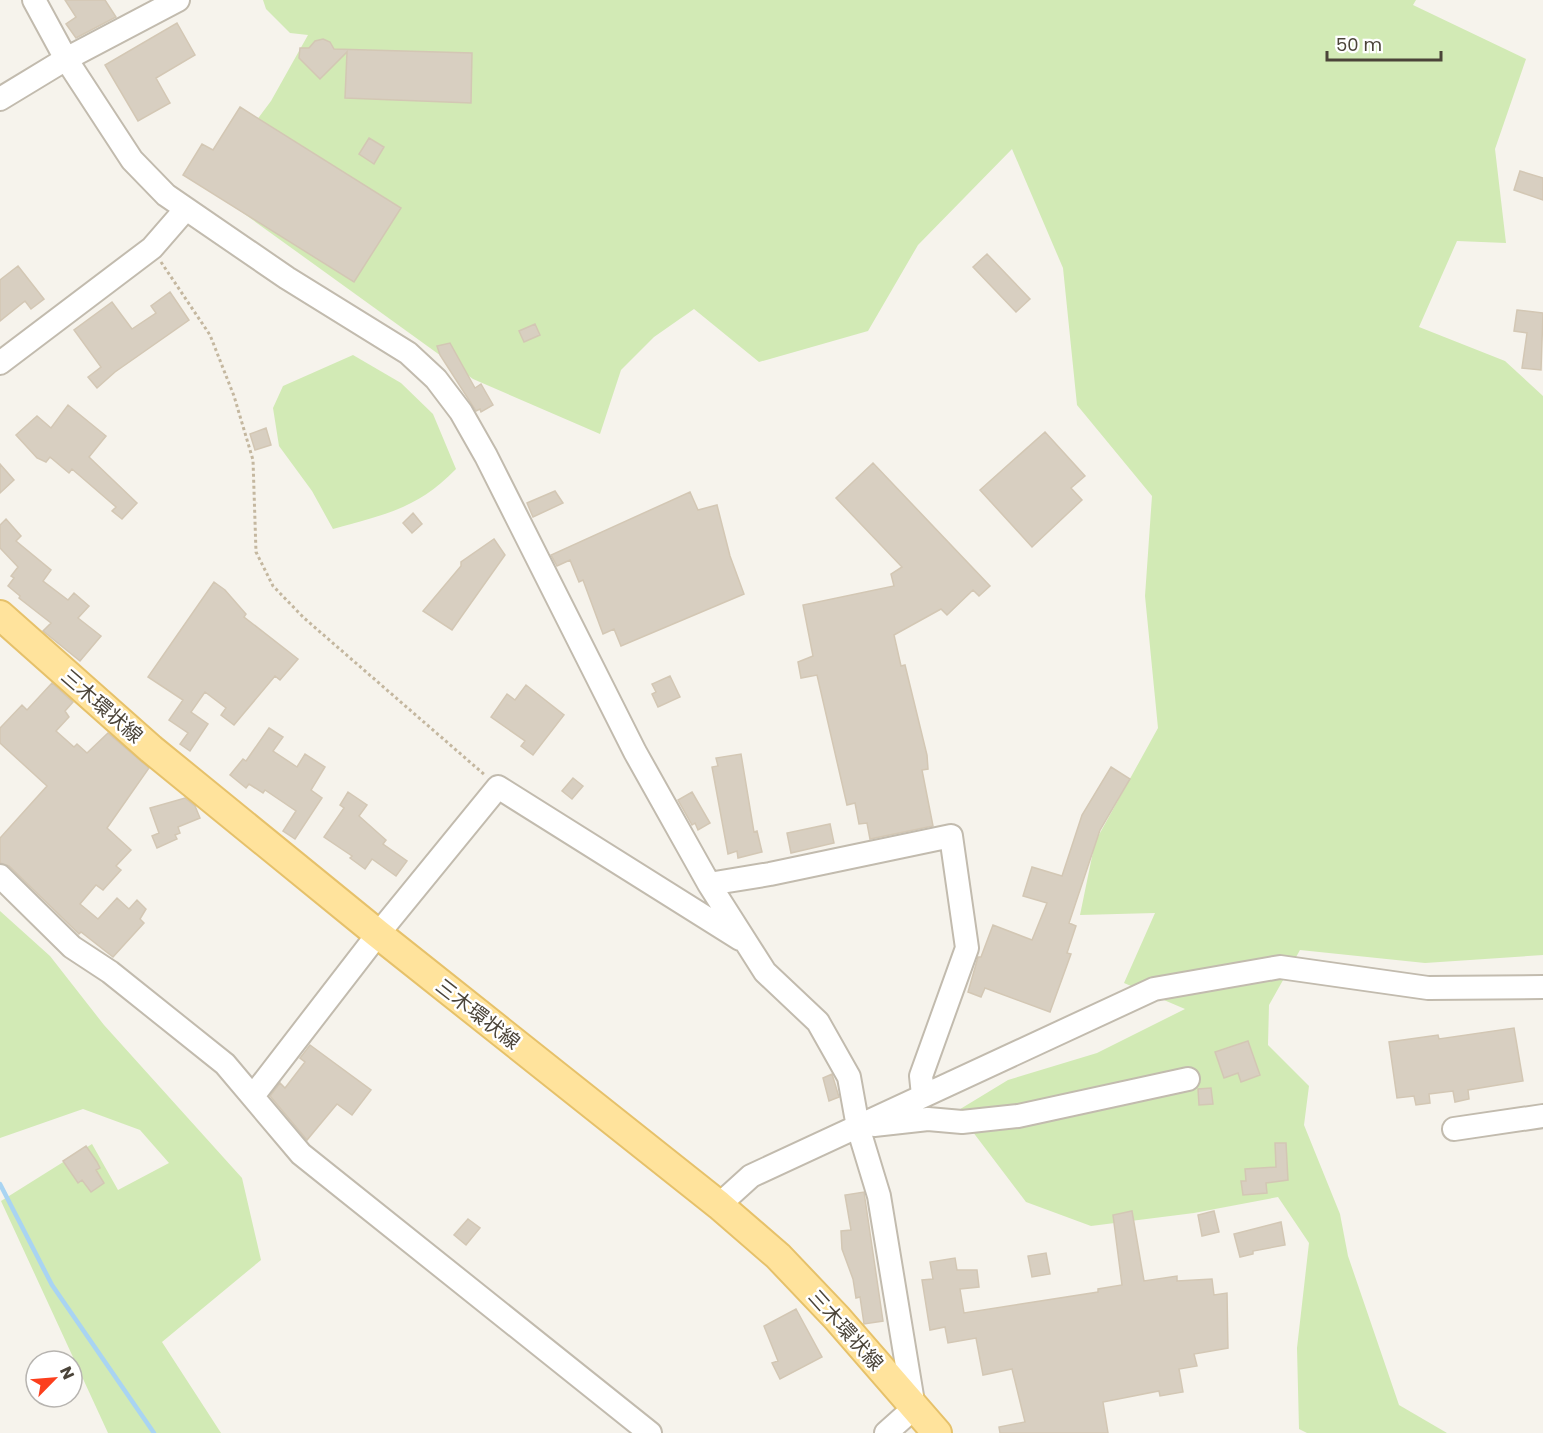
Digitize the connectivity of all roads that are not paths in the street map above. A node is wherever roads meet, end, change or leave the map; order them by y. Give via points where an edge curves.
1 (34, 0) edge
2 (178, 0) edge
3 (66, 58) junction
4 (0, 99) edge
5 (185, 210) junction
6 (0, 363) edge
7 (0, 615) edge
8 (0, 876) edge
9 (709, 884) junction
10 (378, 934) junction
11 (743, 941) junction
12 (1543, 987) edge
13 (1188, 1079) dead end
14 (923, 1095) junction
15 (253, 1096) junction
16 (1543, 1116) edge
17 (858, 1127) junction
18 (1454, 1129) dead end
19 (719, 1205) junction
20 (914, 1408) junction
21 (650, 1433) edge
22 (886, 1433) edge
23 (937, 1433) edge

1 - 3 street
2 - 3 street
3 - 4 street
3 - 5 street via 132,160
5 - 6 street via 152,248
5 - 9 street via 408,352 461,412 635,752
7 - 10 main road, 三木環状線 via 151,749
8 - 15 street via 72,947 110,972 225,1064
9 - 11 street
9 - 14 street via 951,836 968,948 921,1076
10 - 11 street via 498,787
10 - 15 street
10 - 19 main road, 三木環状線
11 - 17 street via 765,972 818,1022 849,1077
12 - 14 street via 1428,988 1281,967 1154,989
13 - 17 street via 1018,1116 962,1122 928,1119
14 - 17 street
15 - 21 street via 301,1154
16 - 18 street
17 - 19 street via 752,1176
17 - 20 street via 879,1196
19 - 20 main road, 三木環状線 via 778,1256
20 - 22 street
20 - 23 main road, 三木環状線

